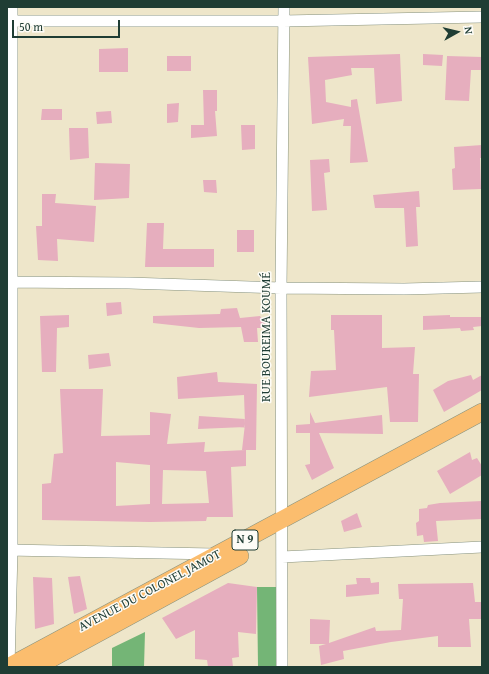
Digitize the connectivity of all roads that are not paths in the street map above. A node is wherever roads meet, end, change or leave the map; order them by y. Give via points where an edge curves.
1 (12, 7) edge
2 (284, 7) edge
3 (482, 17) edge
4 (10, 21) edge
5 (283, 21) junction
6 (9, 282) edge
7 (482, 287) edge
8 (281, 288) junction
9 (482, 412) edge
10 (482, 426) edge
11 (282, 527) junction
12 (482, 547) edge
13 (10, 550) edge
14 (218, 554) junction
15 (243, 554) junction
16 (282, 557) junction
17 (8, 667) edge
18 (36, 667) edge
19 (282, 667) edge

1 - 4 street
2 - 5 street, RUE BOUREIMA KOUMÉ
3 - 5 street
4 - 5 street
4 - 6 street
5 - 8 street, RUE BOUREIMA KOUMÉ
6 - 8 street
6 - 13 street
7 - 8 street
8 - 11 street, RUE BOUREIMA KOUMÉ
9 - 11 main road, AVENUE DU COLONEL JAMOT / N 9
10 - 11 main road, AVENUE DU COLONEL JAMOT / N 9
11 - 14 main road, AVENUE DU COLONEL JAMOT / N 9
11 - 15 main road, AVENUE DU COLONEL JAMOT / N 9
11 - 16 street, RUE BOUREIMA KOUMÉ
12 - 16 street
13 - 14 street
13 - 17 street
14 - 15 street
14 - 17 main road, AVENUE DU COLONEL JAMOT / N 9
15 - 18 main road, AVENUE DU COLONEL JAMOT / N 9
16 - 19 street, RUE BOUREIMA KOUMÉ

